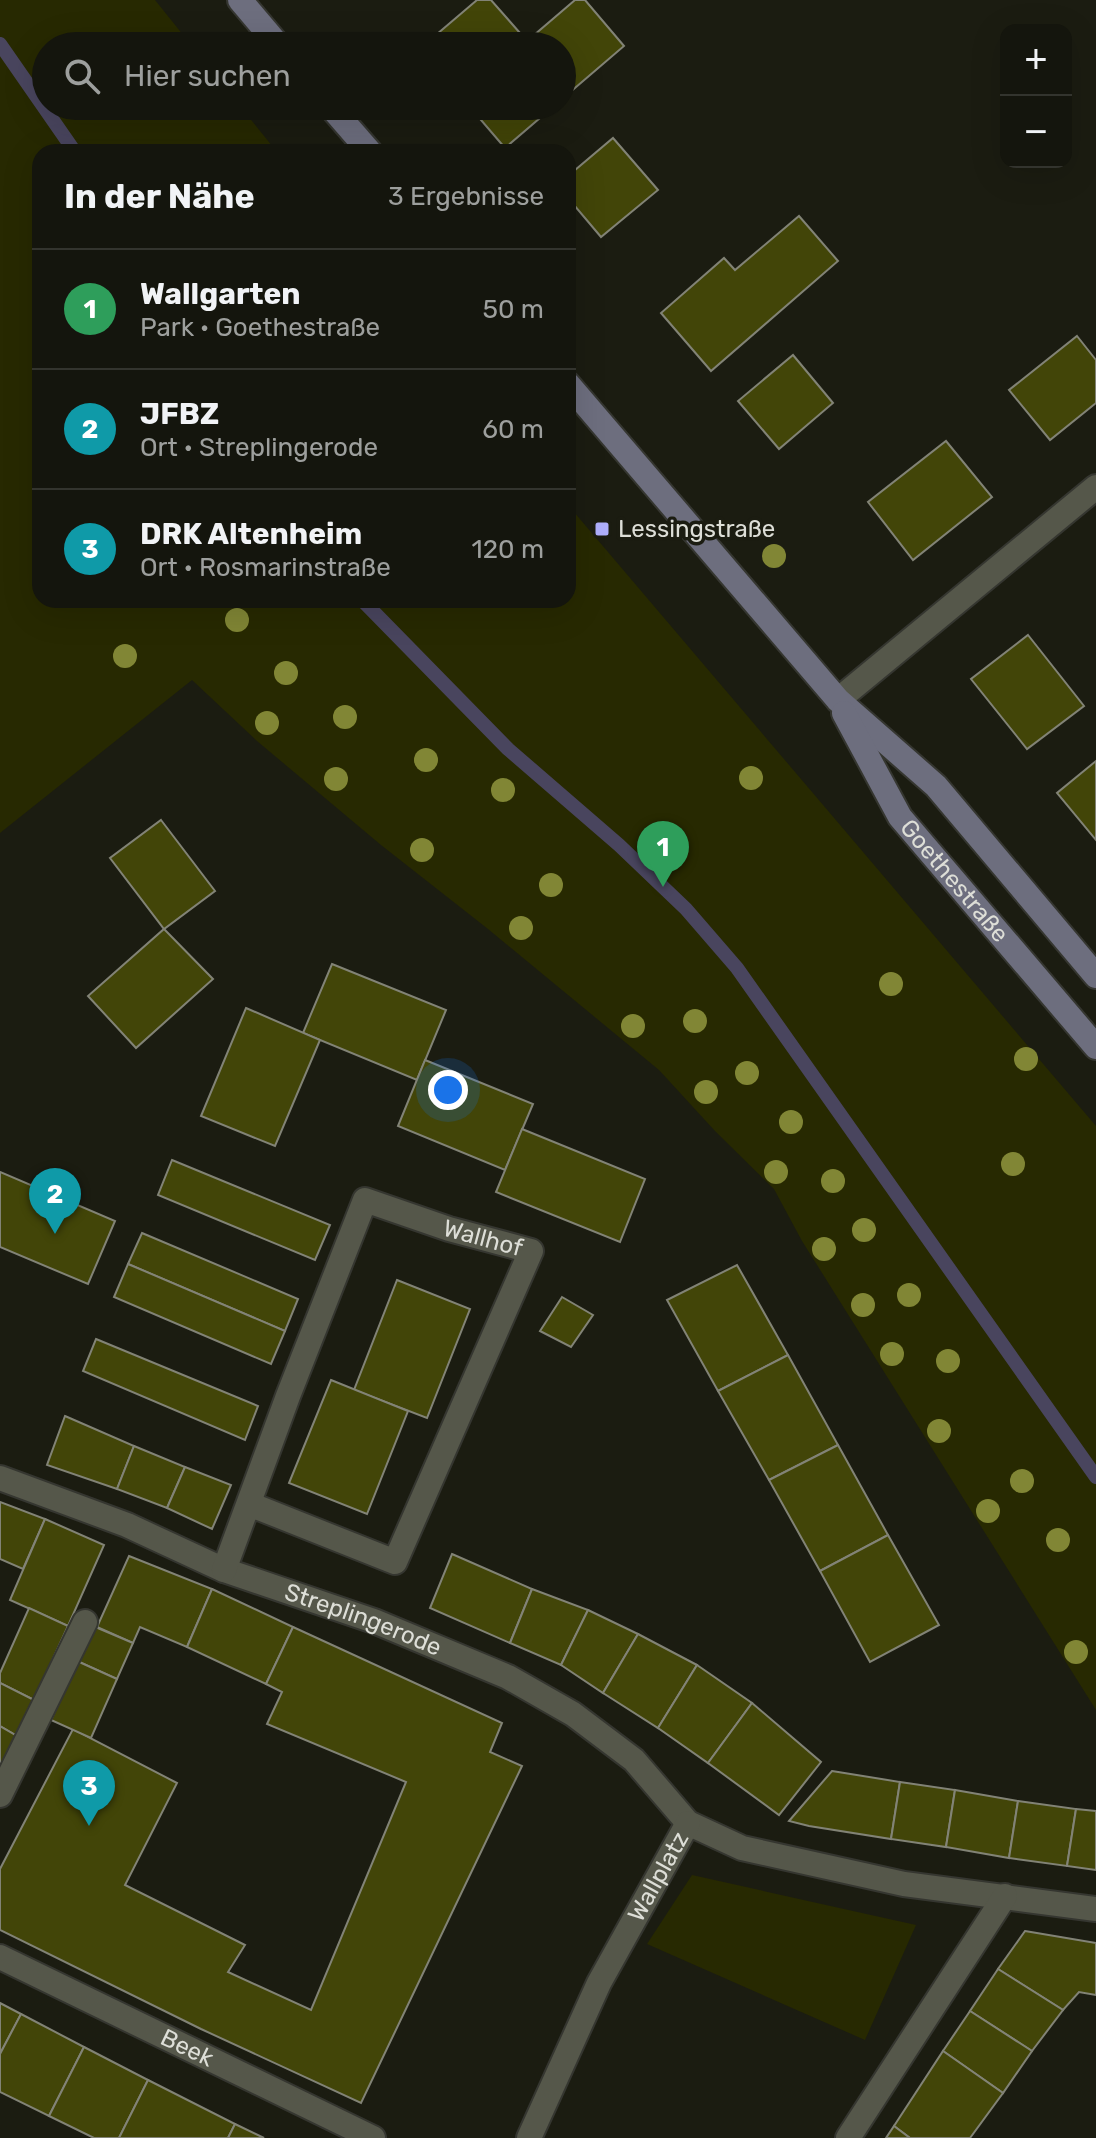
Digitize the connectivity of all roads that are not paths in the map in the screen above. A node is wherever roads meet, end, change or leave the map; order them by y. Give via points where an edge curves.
1 (240, 0) edge
2 (267, 32) edge
3 (342, 120) edge
4 (363, 144) edge
5 (576, 393) edge
6 (1096, 487) edge
7 (838, 700) junction
8 (1096, 976) edge
9 (1096, 1047) edge
10 (0, 1478) edge
11 (249, 1504) junction
12 (224, 1570) junction
13 (85, 1622) dead end
14 (0, 1795) edge
15 (688, 1823) junction
16 (1005, 1896) junction
17 (1096, 1909) edge
18 (0, 1957) edge
19 (373, 2138) edge
20 (529, 2138) edge
21 (848, 2138) edge

1 - 2 main road
3 - 4 main road
5 - 7 main road, Goethestraße
6 - 7 street
7 - 8 main road, Goethestraße via 936,786
7 - 9 main road, Goethestraße via 900,817
10 - 12 street, Streplingerode via 127,1525
11 - 11 street, Wallhof via 395,1562 531,1251 365,1200
11 - 12 street, Wallhof
12 - 15 street, Streplingerode via 374,1621 508,1677 573,1714 634,1760
13 - 14 street
15 - 16 street, Wallplatz via 742,1848 904,1884
15 - 20 street, Wallplatz via 599,1983
16 - 17 street, Wallplatz
16 - 21 street
18 - 19 street, Beek

